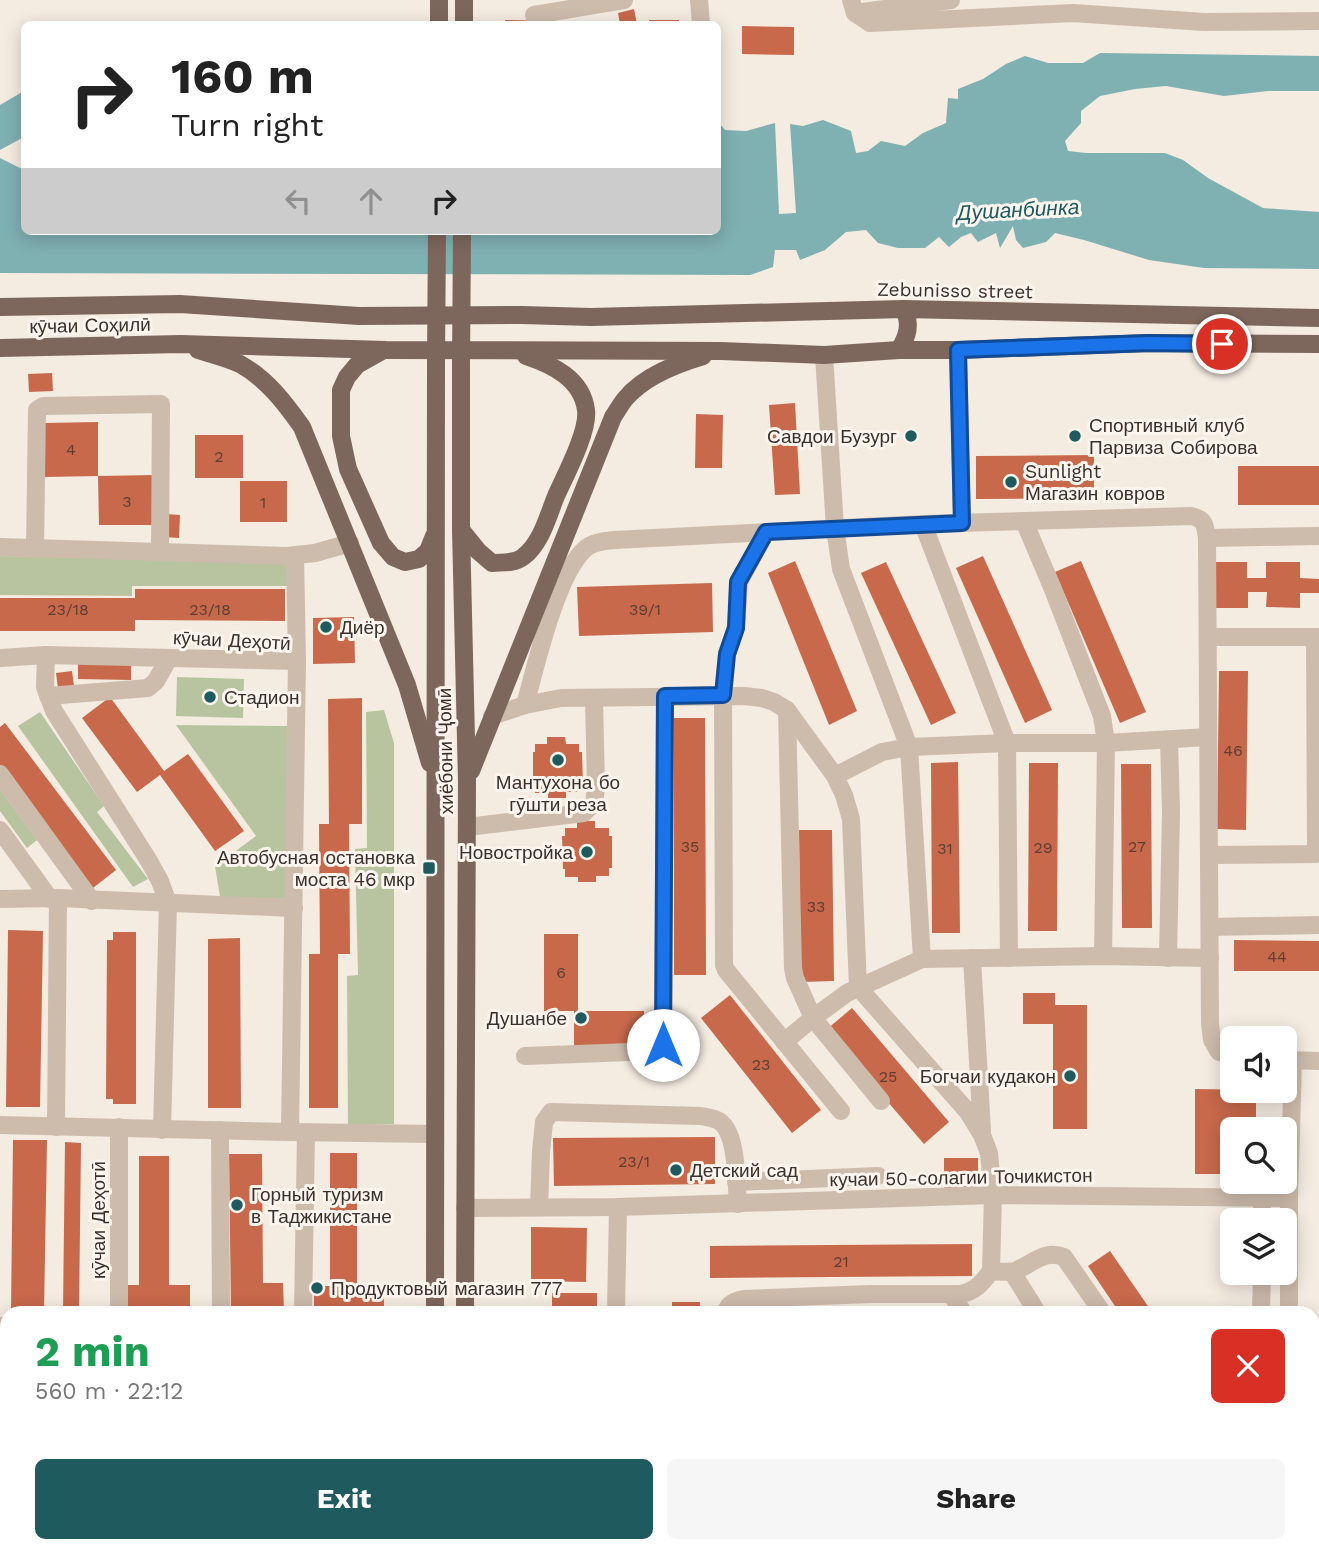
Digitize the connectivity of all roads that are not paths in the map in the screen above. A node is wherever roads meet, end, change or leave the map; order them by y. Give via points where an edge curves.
1 (439, 0) edge
2 (464, 0) edge
3 (624, 0) edge
4 (699, 0) edge
5 (951, 0) edge
6 (853, 6) edge
7 (534, 15) dead end
8 (439, 21) edge
9 (464, 21) edge
10 (701, 21) edge
11 (1319, 22) edge
12 (437, 235) edge
13 (462, 235) edge
14 (0, 307) edge
15 (904, 309) junction
16 (1319, 318) edge
17 (181, 344) junction
18 (1319, 344) edge
19 (0, 348) edge
20 (386, 350) junction
21 (508, 350) junction
22 (899, 350) junction
23 (958, 350) junction
24 (721, 351) junction
25 (824, 355) junction
26 (1024, 521) junction
27 (962, 523) junction
28 (923, 524) junction
29 (835, 528) junction
30 (461, 530) junction
31 (436, 531) junction
32 (766, 532) junction
33 (1319, 536) edge
34 (1207, 538) junction
35 (350, 543) junction
36 (0, 547) edge
37 (35, 549) junction
38 (160, 552) dead end
39 (295, 555) junction
40 (1208, 637) junction
41 (1317, 637) edge
42 (46, 655) junction
43 (0, 658) edge
44 (169, 658) junction
45 (297, 661) junction
46 (723, 695) junction
47 (48, 696) junction
48 (665, 696) junction
49 (594, 698) junction
50 (525, 705) junction
51 (787, 710) junction
52 (492, 716) junction
53 (1208, 737) junction
54 (1169, 740) junction
55 (1007, 743) junction
56 (1105, 743) junction
57 (909, 747) junction
58 (0, 774) edge
59 (835, 776) junction
60 (435, 781) junction
61 (467, 781) junction
62 (467, 827) junction
63 (0, 830) edge
64 (1317, 854) edge
65 (1210, 855) junction
66 (54, 899) junction
67 (0, 900) edge
68 (92, 901) junction
69 (168, 903) junction
70 (294, 908) junction
71 (1319, 925) edge
72 (1210, 927) junction
73 (1102, 956) junction
74 (972, 958) junction
75 (1009, 958) junction
76 (1168, 958) junction
77 (1210, 958) junction
78 (922, 959) junction
79 (858, 987) junction
80 (813, 1018) junction
81 (785, 1042) junction
82 (1220, 1052) edge
83 (526, 1056) dead end
84 (1297, 1060) edge
85 (1319, 1060) edge
86 (881, 1101) dead end
87 (1289, 1103) edge
88 (841, 1111) dead end
89 (0, 1125) edge
90 (56, 1127) junction
91 (119, 1127) junction
92 (162, 1129) junction
93 (220, 1130) junction
94 (298, 1133) junction
95 (435, 1134) junction
96 (982, 1135) junction
97 (877, 1176) dead end
98 (736, 1182) junction
99 (993, 1195) junction
100 (1262, 1198) junction
101 (1289, 1198) junction
102 (738, 1204) junction
103 (466, 1208) junction
104 (539, 1208) junction
105 (618, 1208) junction
106 (1262, 1208) edge
107 (991, 1271) junction
108 (1012, 1272) junction
109 (1262, 1285) edge
110 (951, 1294) junction
111 (119, 1306) edge
112 (221, 1306) edge
113 (303, 1306) edge
114 (435, 1306) edge
115 (465, 1306) edge
116 (616, 1306) edge
117 (729, 1306) edge
118 (959, 1306) edge
119 (1033, 1306) edge
120 (1098, 1306) edge
121 (1261, 1306) edge
122 (1289, 1306) edge

1 - 8 main road
2 - 9 main road
3 - 7 street
4 - 10 street
5 - 6 street
6 - 11 street via 870,23 1073,13 1204,22
12 - 31 main road, хиёбони Ҷомӣ, bridge
13 - 30 main road, хиёбони Ҷомӣ, bridge
14 - 15 main road, Zebunisso street via 180,304 359,316 592,317
15 - 16 main road, Zebunisso street
15 - 22 main road via 909,328
17 - 19 main road, кӯчаи Соҳилӣ
17 - 20 main road, кӯчаи Соҳилӣ
17 - 35 main road via 239,364 281,397 302,427
18 - 23 main road, кӯчаи Соҳилӣ via 1149,343
20 - 21 main road, кӯчаи Соҳилӣ
20 - 31 main road via 357,365 341,390 341,436 348,469 381,543 393,557 405,562 419,559 428,551
21 - 24 main road, кӯчаи Соҳилӣ
21 - 30 main road via 549,363 570,378 587,412 581,438 537,541 523,557 492,563
22 - 23 main road, кӯчаи Соҳилӣ
22 - 25 main road, кӯчаи Соҳилӣ
23 - 27 street
24 - 25 main road, кӯчаи Соҳилӣ
24 - 52 main road via 648,379 613,417
25 - 29 street
26 - 27 street
26 - 34 street via 1191,516 1203,521
26 - 56 street via 1102,716
27 - 28 street
28 - 29 street
28 - 55 street
29 - 32 street
29 - 57 street via 841,569
30 - 61 main road, хиёбони Ҷомӣ
31 - 60 main road, хиёбони Ҷомӣ
32 - 46 street via 738,582 736,628 727,654
32 - 50 street via 588,546 562,584
33 - 34 street
34 - 40 street
35 - 39 street
35 - 60 main road via 407,685
36 - 37 street
37 - 38 street via 37,410 161,404
37 - 39 street
39 - 45 street
40 - 41 street
40 - 53 street
41 - 64 street
42 - 43 street, кӯчаи Деҳотӣ
42 - 44 street, кӯчаи Деҳотӣ
42 - 47 street
44 - 45 street, кӯчаи Деҳотӣ
44 - 47 street via 148,688
45 - 70 street, кӯчаи Деҳотӣ
46 - 48 street
46 - 51 street via 762,698
46 - 81 street via 724,965
47 - 69 street via 149,861
48 - 49 street
48 - 83 street via 663,1045 656,1051
49 - 50 street
49 - 62 street via 594,803 584,813
50 - 52 street
51 - 59 street
51 - 80 street via 793,968
52 - 61 main road
53 - 54 street
53 - 65 street
54 - 56 street
54 - 76 street
55 - 56 street
55 - 57 street
55 - 75 street
56 - 73 street
57 - 59 street via 883,752
57 - 78 street
58 - 68 street
59 - 79 street via 851,820
60 - 95 main road, хиёбони Ҷомӣ
61 - 62 main road, хиёбони Ҷомӣ
62 - 103 main road, хиёбони Ҷомӣ
63 - 66 street
64 - 65 street
65 - 72 street
66 - 67 street
66 - 68 street
66 - 90 street
68 - 69 street
69 - 70 street
69 - 92 street
70 - 94 street, кӯчаи Деҳотӣ
71 - 72 street
72 - 77 street
73 - 75 street
73 - 76 street
74 - 75 street
74 - 78 street
74 - 96 street
76 - 77 street
77 - 82 street via 1210,1023 1212,1040
78 - 79 street
79 - 80 street
79 - 96 street via 968,1112
80 - 81 street
80 - 86 street
81 - 88 street
84 - 85 street
87 - 101 street
89 - 90 street
90 - 91 street
91 - 92 street
91 - 111 street, кӯчаи Деҳотӣ
92 - 93 street
93 - 94 street
93 - 112 street
94 - 95 street
94 - 113 street, кӯчаи Деҳотӣ
95 - 114 main road, хиёбони Ҷомӣ
96 - 99 street via 989,1153
97 - 98 street
98 - 102 street
98 - 104 street via 732,1142 719,1120 551,1112 544,1122
99 - 100 street, кучаи 50-солагии Точикистон
99 - 102 street, кучаи 50-солагии Точикистон
99 - 107 street
100 - 101 street, кучаи 50-солагии Точикистон
100 - 106 street
101 - 122 street
102 - 105 street, кучаи 50-солагии Точикистон
103 - 104 street, кучаи 50-солагии Точикистон
103 - 115 main road, хиёбони Ҷомӣ
104 - 105 street, кучаи 50-солагии Точикистон
105 - 116 street
107 - 108 street
107 - 110 street via 970,1292
108 - 119 street
108 - 120 street via 1048,1254 1061,1255
109 - 121 street
110 - 117 street via 744,1299
110 - 118 street

